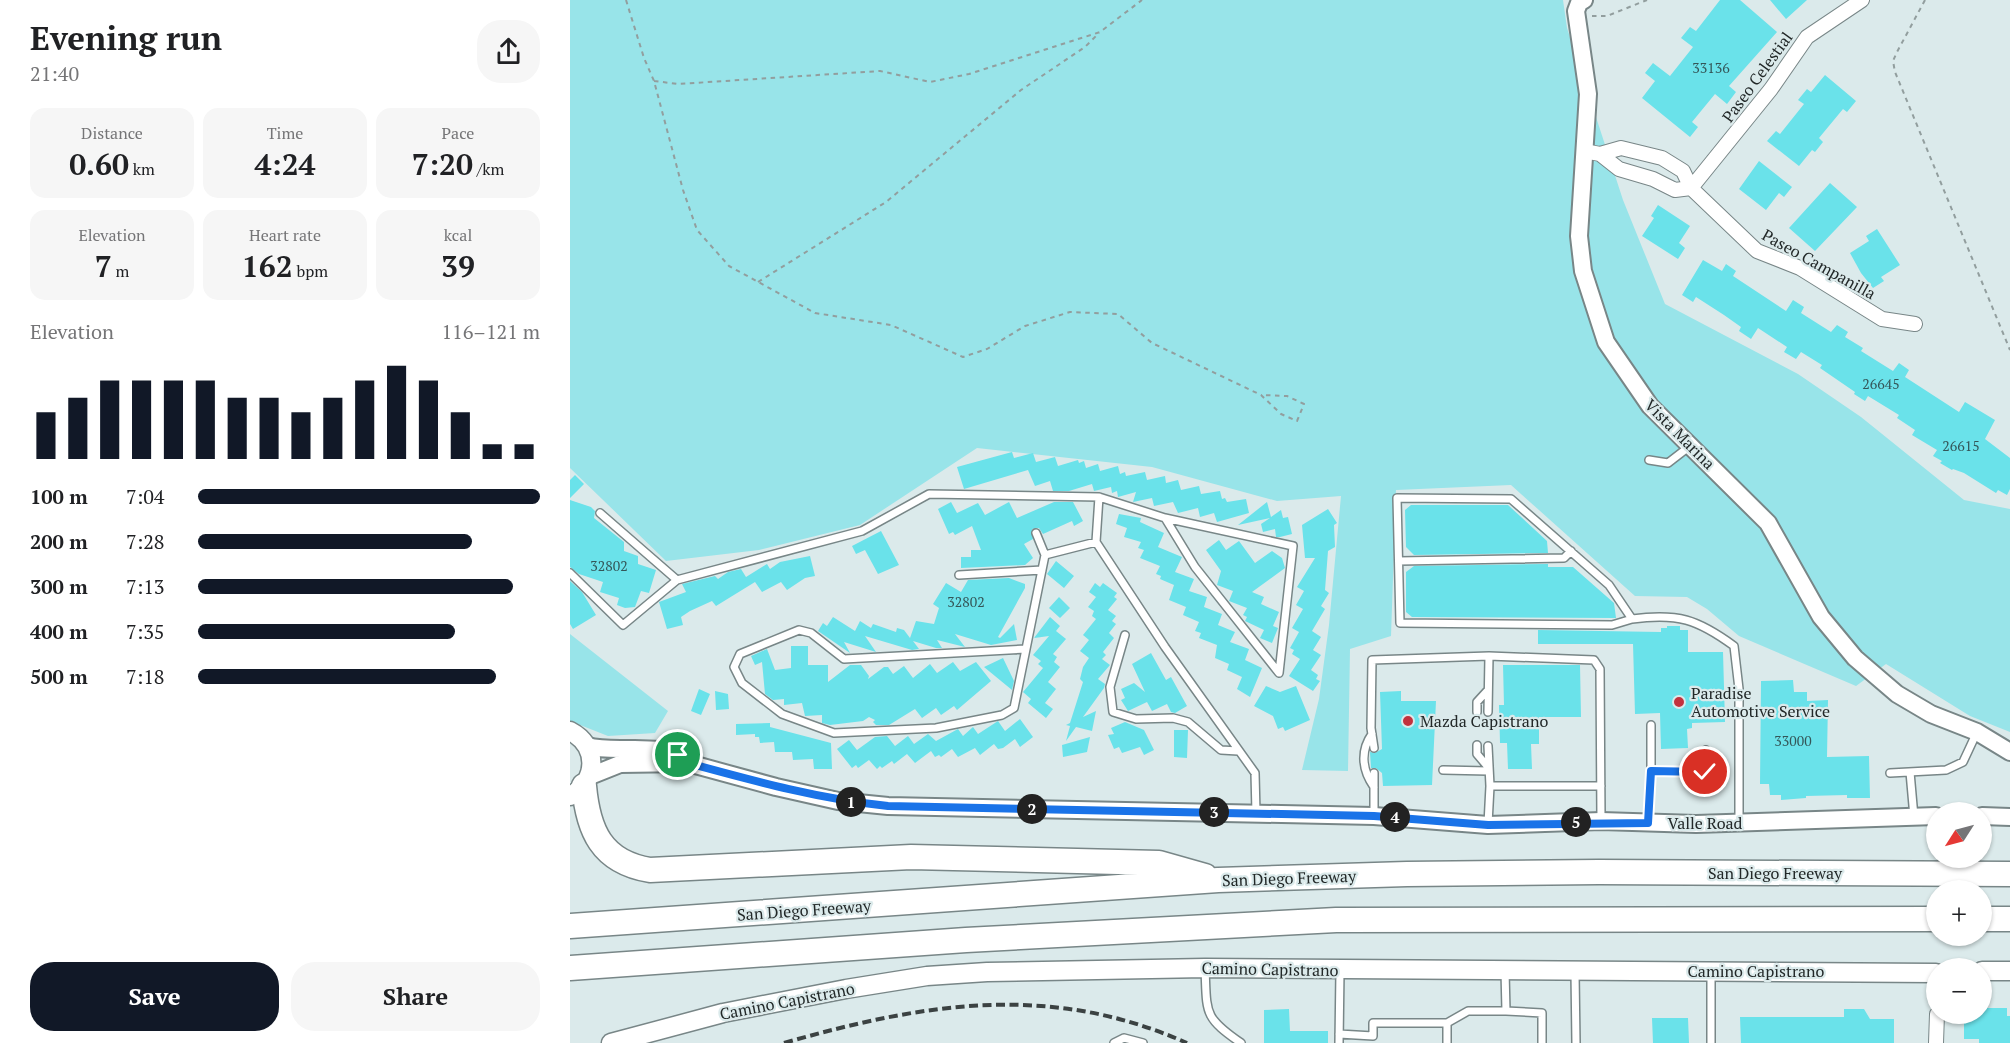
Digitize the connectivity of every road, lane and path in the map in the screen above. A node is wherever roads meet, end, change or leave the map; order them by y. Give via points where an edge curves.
1 (626, 0) edge
2 (1142, 0) edge
3 (1584, 0) edge
4 (1647, 0) edge
5 (1862, 0) edge
6 (1925, 0) edge
7 (1592, 16) dead end
8 (1100, 32) junction
9 (654, 81) junction
10 (1592, 152) junction
11 (1662, 158) junction
12 (1653, 179) junction
13 (1691, 188) junction
14 (758, 282) junction
15 (1915, 324) dead end
16 (2010, 350) edge
17 (1261, 395) junction
18 (1690, 446) junction
19 (1649, 460) dead end
20 (1099, 497) junction
21 (600, 513) dead end
22 (1165, 518) junction
23 (1036, 533) dead end
24 (1096, 542) junction
25 (1571, 551) junction
26 (1045, 555) junction
27 (1399, 561) junction
28 (1042, 570) junction
29 (570, 573) edge
30 (960, 575) dead end
31 (677, 580) junction
32 (1632, 619) junction
33 (1125, 635) dead end
34 (1026, 649) junction
35 (1489, 657) junction
36 (1488, 690) junction
37 (1477, 712) dead end
38 (1488, 712) dead end
39 (1652, 725) dead end
40 (570, 731) edge
41 (1977, 732) junction
42 (1372, 734) junction
43 (1477, 745) dead end
44 (587, 746) junction
45 (1488, 746) dead end
46 (1374, 748) dead end
47 (1706, 750) dead end
48 (1238, 751) junction
49 (2010, 752) edge
50 (688, 763) junction
51 (1488, 769) junction
52 (1443, 770) dead end
53 (1651, 771) junction
54 (1910, 772) junction
55 (1374, 773) dead end
56 (1890, 773) dead end
57 (581, 786) edge
58 (1490, 786) junction
59 (1601, 786) junction
60 (1374, 787) junction
61 (1256, 813) junction
62 (1374, 816) junction
63 (1926, 816) edge
64 (1992, 816) edge
65 (1914, 817) junction
66 (2010, 817) edge
67 (1601, 821) junction
68 (1648, 823) junction
69 (1739, 823) junction
70 (1488, 825) junction
71 (2010, 874) edge
72 (1218, 880) junction
73 (1926, 919) edge
74 (1992, 919) edge
75 (2010, 919) edge
76 (570, 926) edge
77 (599, 966) junction
78 (570, 968) edge
79 (1205, 968) junction
80 (1575, 970) junction
81 (1340, 971) junction
82 (1505, 971) junction
83 (1711, 971) junction
84 (1992, 971) edge
85 (2010, 971) edge
86 (1926, 973) edge
87 (570, 979) edge
88 (1506, 1011) junction
89 (1447, 1023) junction
90 (1937, 1024) edge
91 (1340, 1034) junction
92 (1373, 1040) edge
93 (611, 1043) edge
94 (1114, 1043) edge
95 (1143, 1043) edge
96 (1241, 1043) edge
97 (1339, 1043) edge
98 (1447, 1043) edge
99 (1542, 1043) edge
100 (1576, 1043) edge
101 (1711, 1043) edge
102 (1936, 1043) edge

1 - 9 path
2 - 8 path
3 - 10 street, Vista Marina via 1576,11
4 - 7 path via 1607,16
5 - 13 street, Paseo Celestial via 1807,37 1771,89
6 - 16 path via 1893,60 1894,72
8 - 9 path via 969,74 930,82 880,71 678,84
8 - 14 path via 1085,47 1021,90 886,202
9 - 14 path via 683,190 698,230 729,266
10 - 11 street, Paseo Campanilla via 1621,148
10 - 12 street via 1619,169
10 - 18 street, Vista Marina via 1579,236 1593,306 1606,342 1627,375 1650,406
11 - 12 street
11 - 13 street, Paseo Campanilla via 1683,171
12 - 13 street via 1675,190
13 - 15 street, Paseo Campanilla via 1756,251 1800,268 1882,319
14 - 17 path via 816,313 891,325 963,357 987,349 1025,326 1070,312 1118,314 1152,343
17 - 17 path via 1287,396 1304,405 1296,421 1281,414
18 - 19 lane via 1668,463
18 - 41 street, Vista Marina via 1768,523 1821,617 1855,658 1897,694 1931,714
20 - 22 lane
20 - 24 lane
20 - 31 lane via 929,494 862,531
21 - 31 lane
22 - 22 lane via 1293,546 1279,673 1195,567
23 - 26 lane
24 - 26 lane
24 - 48 lane
25 - 27 lane via 1564,558
25 - 27 lane via 1511,499 1397,498
25 - 32 lane via 1609,585
26 - 28 lane
27 - 32 lane via 1400,623 1612,625
28 - 30 lane
28 - 34 lane
29 - 31 lane via 623,625
32 - 69 lane via 1662,615 1705,625 1734,646 1739,689
33 - 48 lane via 1110,687 1113,712 1136,719 1173,718 1188,722 1221,750
34 - 34 lane via 1014,708 1002,715 936,728 834,733 782,714 742,683 734,667 740,654 799,630 811,633 844,659
35 - 36 lane
35 - 42 lane via 1372,660
35 - 59 lane via 1594,660 1600,669
36 - 37 lane via 1477,702
36 - 38 lane
39 - 53 lane
40 - 44 main road
41 - 49 street, Vista Marina
41 - 54 lane via 1963,762 1946,770
42 - 46 lane
42 - 60 lane via 1364,745 1365,774
43 - 51 lane via 1477,754
44 - 50 street, Valle Road via 665,752
44 - 57 main road via 591,760
45 - 51 lane
47 - 53 lane via 1705,772
48 - 61 lane via 1256,773
50 - 57 street, Valle Road via 620,764
50 - 61 street, Valle Road via 838,801 888,806
51 - 52 lane
51 - 58 lane
53 - 68 lane
54 - 56 lane
54 - 65 lane
55 - 60 lane
57 - 72 highway via 590,823 604,848 630,865 650,870 911,857 1159,863
58 - 59 lane
58 - 70 lane
59 - 67 lane
60 - 62 lane
61 - 62 street, Valle Road
62 - 70 street, Valle Road
63 - 65 street, Valle Road
64 - 66 street
65 - 69 street, Valle Road
67 - 68 street, Valle Road
67 - 70 street, Valle Road
68 - 69 street, Valle Road
71 - 72 highway, San Diego Freeway via 1577,872
72 - 76 highway, San Diego Freeway
73 - 77 highway via 1336,920
74 - 75 highway
77 - 78 highway
77 - 87 highway
79 - 81 main road, Camino Capistrano
79 - 93 main road, Camino Capistrano via 927,976 734,1011
79 - 96 lane via 1207,1012 1217,1027
80 - 82 main road, Camino Capistrano
80 - 83 main road, Camino Capistrano
80 - 100 lane
81 - 82 main road, Camino Capistrano
81 - 91 lane
82 - 88 lane
83 - 86 main road, Camino Capistrano
83 - 101 lane
84 - 85 main road
88 - 89 lane via 1468,1011
88 - 99 lane via 1542,1013
89 - 92 lane via 1373,1023
89 - 98 lane
90 - 102 street
91 - 92 lane
91 - 97 lane
94 - 95 lane via 1124,1038

